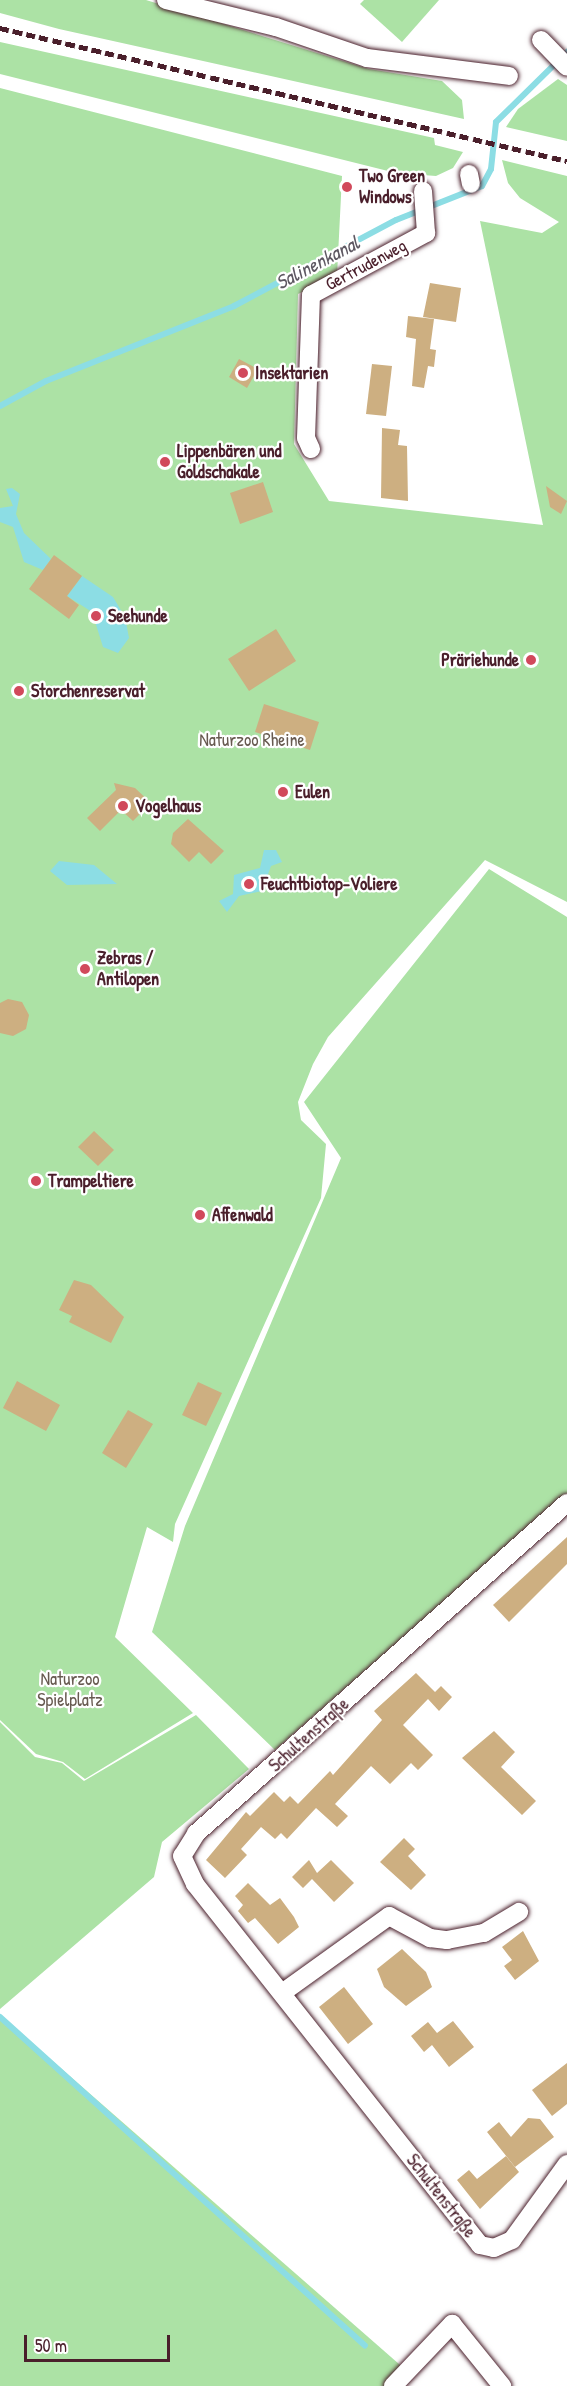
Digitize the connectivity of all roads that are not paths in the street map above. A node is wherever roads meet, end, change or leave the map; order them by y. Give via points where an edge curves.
1 (166, 0) edge
2 (541, 40) dead end
3 (567, 67) edge
4 (509, 76) dead end
5 (424, 204) dead end
6 (311, 449) dead end
7 (567, 1503) edge
8 (519, 1912) dead end
9 (282, 1993) junction
10 (567, 2164) edge
11 (393, 2386) edge
12 (502, 2386) edge

1 - 4 street via 276,27 367,58
2 - 3 street
5 - 6 street, Gertrudenweg via 426,233 310,295 306,438
7 - 9 street, Schultenstraße via 184,1849 191,1878
8 - 9 street via 484,1933 447,1940 430,1938 389,1916
9 - 10 street, Schultenstraße via 470,2235 494,2248 518,2235
11 - 12 street via 452,2324

